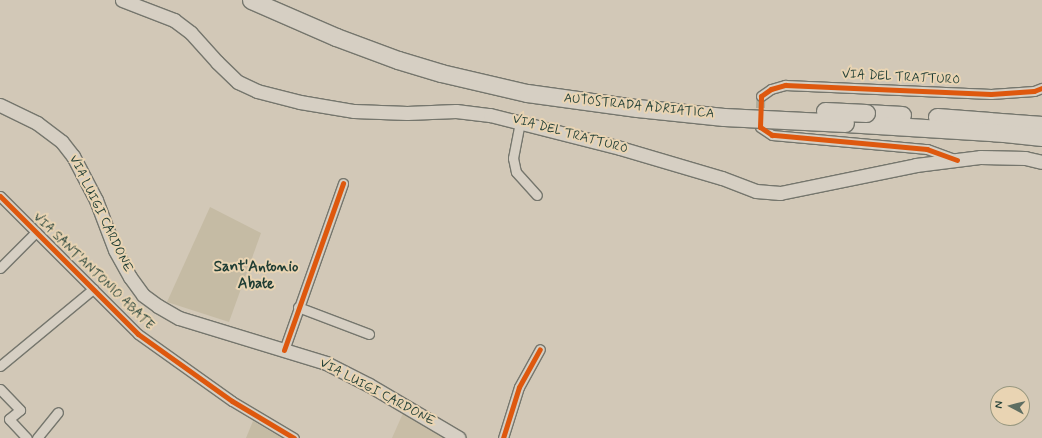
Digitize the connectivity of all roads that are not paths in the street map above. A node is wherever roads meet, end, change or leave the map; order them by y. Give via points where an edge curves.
1 (122, 0) edge
2 (251, 0) edge
3 (277, 0) edge
4 (1042, 88) edge
5 (761, 96) dead end
6 (0, 105) edge
7 (520, 122) junction
8 (1042, 125) edge
9 (760, 127) dead end
10 (1042, 137) edge
11 (957, 160) junction
12 (1042, 162) edge
13 (343, 183) dead end
14 (537, 195) dead end
15 (0, 196) edge
16 (36, 232) junction
17 (0, 268) edge
18 (93, 289) junction
19 (298, 307) junction
20 (369, 334) dead end
21 (540, 349) dead end
22 (284, 350) junction
23 (0, 366) edge
24 (0, 389) edge
25 (58, 412) dead end
26 (27, 438) edge
27 (37, 438) edge
28 (294, 438) edge
29 (459, 438) edge
30 (504, 438) edge

1 - 7 main road, VIA DEL TRATTURO via 174,20 191,33 238,82 257,91 300,102 354,111 456,111
2 - 10 highway, AUTOSTRADA ADRIATICA, bridge via 315,29 386,56 441,73 527,93 724,117
3 - 8 highway, AUTOSTRADA ADRIATICA, bridge via 319,19 402,49 464,67 537,83 638,98 724,106
4 - 5 street, VIA DEL TRATTURO via 1034,91 991,94 785,84
6 - 22 main road, VIA LUIGI CARDONE via 37,123 62,142 73,156 96,200 115,250 143,295 178,318
7 - 11 main road, VIA DEL TRATTURO via 674,164 756,191 780,192 916,165
7 - 14 street via 513,158 516,172
9 - 11 street via 772,135 927,149
11 - 12 main road, VIA DEL TRATTURO via 1025,158
13 - 19 street
15 - 16 street, VIA SANT'ANTONIO ABATE
16 - 17 street
16 - 18 street, VIA SANT'ANTONIO ABATE
18 - 23 street
18 - 28 street, VIA SANT'ANTONIO ABATE via 138,334 232,401
19 - 20 street
19 - 22 street
21 - 30 street via 519,387
22 - 29 main road, VIA LUIGI CARDONE via 326,363
24 - 26 street via 20,410 9,419
25 - 27 street

